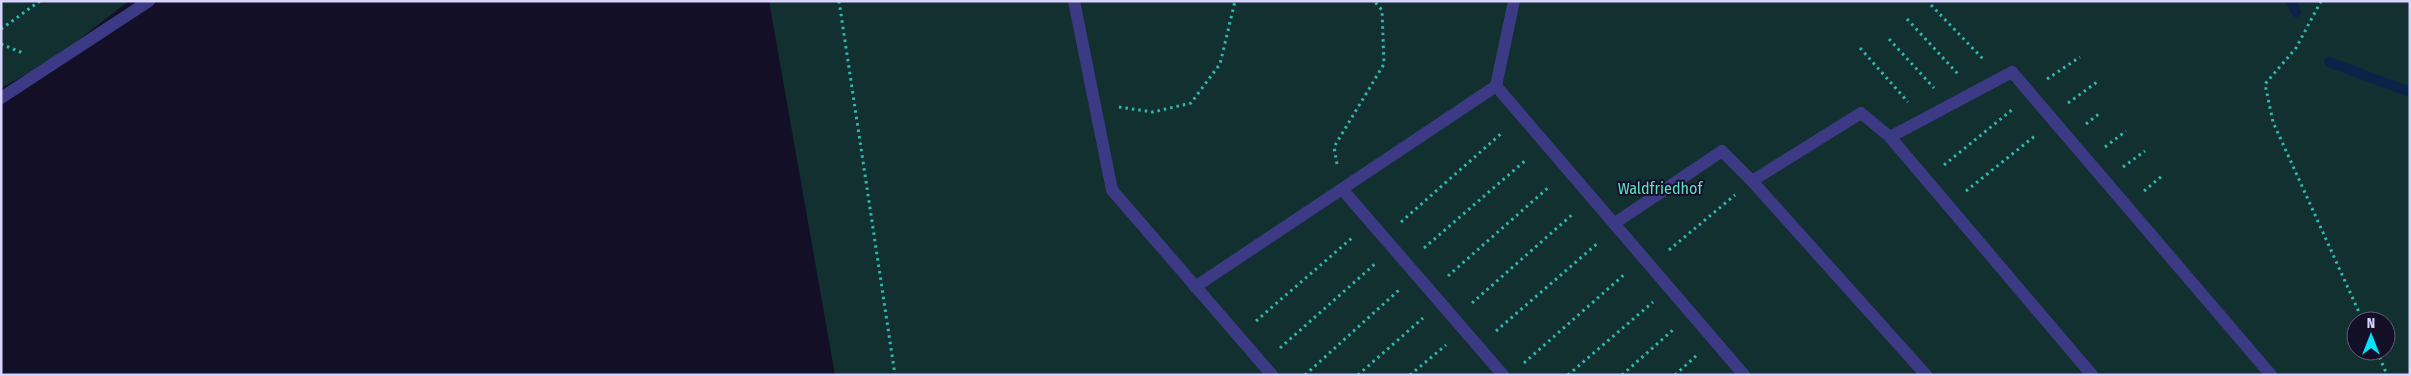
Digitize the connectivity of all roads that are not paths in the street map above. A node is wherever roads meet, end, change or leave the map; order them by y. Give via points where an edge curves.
1 (149, 1) edge
2 (1074, 1) edge
3 (1514, 1) edge
4 (1496, 86) junction
5 (1, 98) edge
6 (1890, 137) junction
7 (1752, 181) junction
8 (1342, 189) junction
9 (1616, 224) junction
10 (1195, 287) junction
11 (1272, 375) edge
12 (1503, 375) edge
13 (1744, 375) edge
14 (1926, 375) edge
15 (2092, 375) edge
16 (2271, 375) edge

1 - 5 street
2 - 10 street via 1112,190
3 - 4 street
4 - 8 street
4 - 9 street
6 - 7 street via 1861,114
6 - 15 street
6 - 16 street via 2012,72
7 - 9 street via 1722,150
7 - 14 street
8 - 10 street
8 - 12 street
9 - 13 street
10 - 11 street

